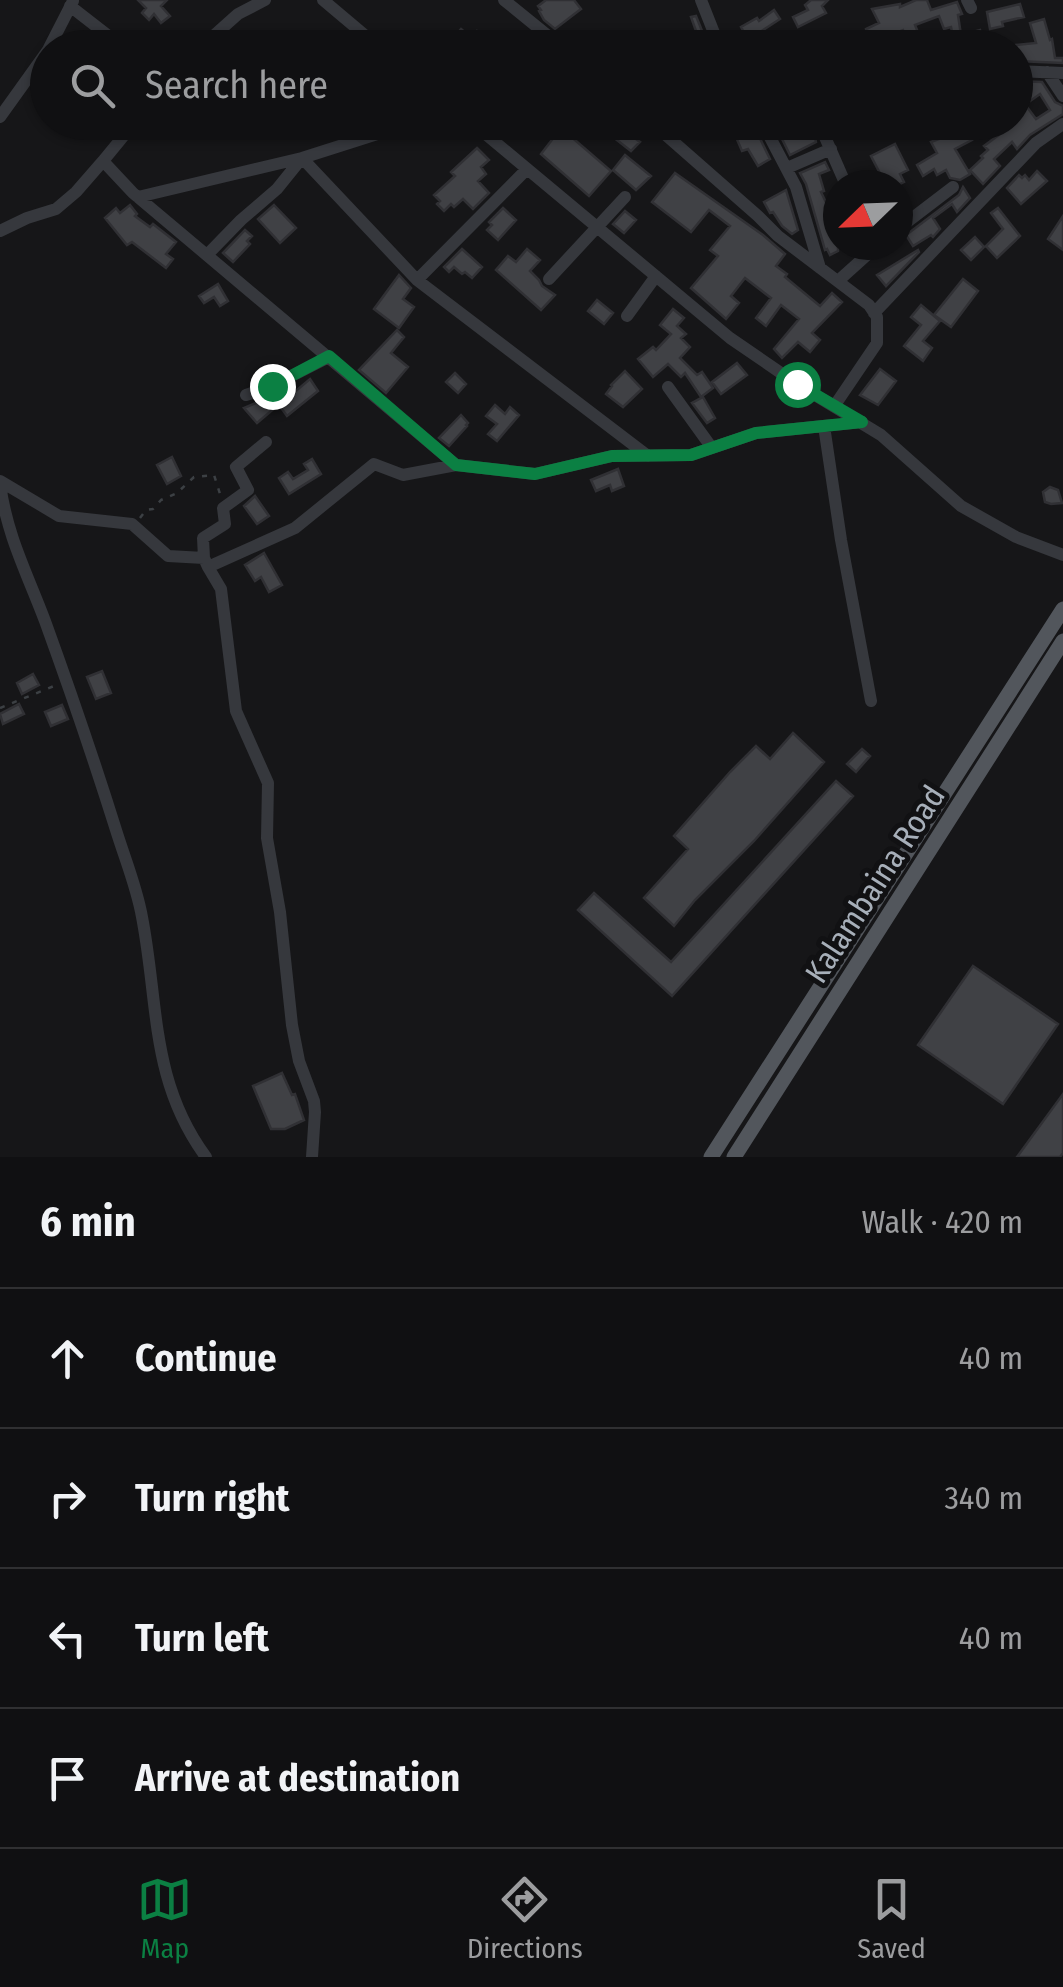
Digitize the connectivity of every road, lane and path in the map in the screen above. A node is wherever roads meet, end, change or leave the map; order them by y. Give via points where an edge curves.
1 (265, 0) edge
2 (323, 0) edge
3 (504, 0) edge
4 (701, 0) edge
5 (72, 3) edge
6 (58, 30) edge
7 (103, 30) edge
8 (220, 30) edge
9 (359, 30) edge
10 (541, 30) edge
11 (713, 30) edge
12 (1033, 71) edge
13 (1048, 72) junction
14 (1063, 73) edge
15 (30, 74) edge
16 (1063, 96) edge
17 (0, 117) edge
18 (1063, 124) edge
19 (120, 140) edge
20 (358, 140) edge
21 (491, 140) edge
22 (671, 140) edge
23 (772, 140) edge
24 (827, 140) edge
25 (830, 149) junction
26 (302, 158) junction
27 (103, 161) junction
28 (787, 168) junction
29 (527, 170) junction
30 (839, 170) edge
31 (953, 187) dead end
32 (138, 197) junction
33 (626, 197) dead end
34 (913, 218) edge
35 (598, 228) junction
36 (0, 231) edge
37 (207, 255) junction
38 (861, 260) edge
39 (821, 269) junction
40 (656, 276) junction
41 (549, 279) dead end
42 (417, 280) junction
43 (838, 280) junction
44 (874, 312) junction
45 (626, 316) dead end
46 (329, 356) junction
47 (668, 387) dead end
48 (246, 395) dead end
49 (835, 405) junction
50 (862, 422) junction
51 (824, 426) junction
52 (266, 442) dead end
53 (712, 448) junction
54 (648, 456) junction
55 (456, 465) junction
56 (0, 482) edge
57 (1, 503) edge
58 (223, 508) junction
59 (135, 526) junction
60 (1063, 554) edge
61 (206, 562) junction
62 (1063, 609) edge
63 (1063, 641) edge
64 (66, 680) junction
65 (871, 701) dead end
66 (0, 708) edge
67 (206, 1157) edge
68 (312, 1157) edge
69 (711, 1157) edge
70 (734, 1157) edge

1 - 8 street
2 - 9 street
3 - 10 street
4 - 11 street
5 - 6 street
5 - 7 street
12 - 13 street
13 - 14 street
13 - 16 street
15 - 17 street
18 - 44 street via 1036,143
19 - 27 street
20 - 26 street
21 - 29 street
22 - 39 street
23 - 28 street
24 - 25 street
25 - 28 street
25 - 30 street
26 - 32 street
26 - 37 street
26 - 42 street
27 - 32 street
27 - 36 street via 56,209
28 - 39 street
29 - 35 street
29 - 42 street
31 - 34 street
32 - 37 street
33 - 35 street
35 - 40 street
35 - 41 street
37 - 46 street
38 - 43 street
39 - 43 street
40 - 45 street
40 - 49 street via 730,338
42 - 54 street
43 - 44 street
44 - 49 street via 877,343
46 - 48 street
46 - 55 street
47 - 53 street
49 - 50 street
50 - 51 street
50 - 60 street via 961,506
51 - 53 street via 756,433
51 - 65 street
52 - 58 street via 236,467 248,490
53 - 54 street
54 - 55 street via 612,456 535,474
55 - 61 street via 403,475 374,464 295,528
56 - 57 street
56 - 59 street via 58,516
57 - 64 street
58 - 59 path via 214,475 194,477 146,510
58 - 61 street via 224,524 204,538
59 - 61 street via 168,556
61 - 68 street via 222,589 236,711 268,784 267,838 292,1025 314,1100
62 - 69 main road
63 - 70 main road, Kalambaina Road
64 - 66 path
64 - 67 street via 142,914 164,1073

